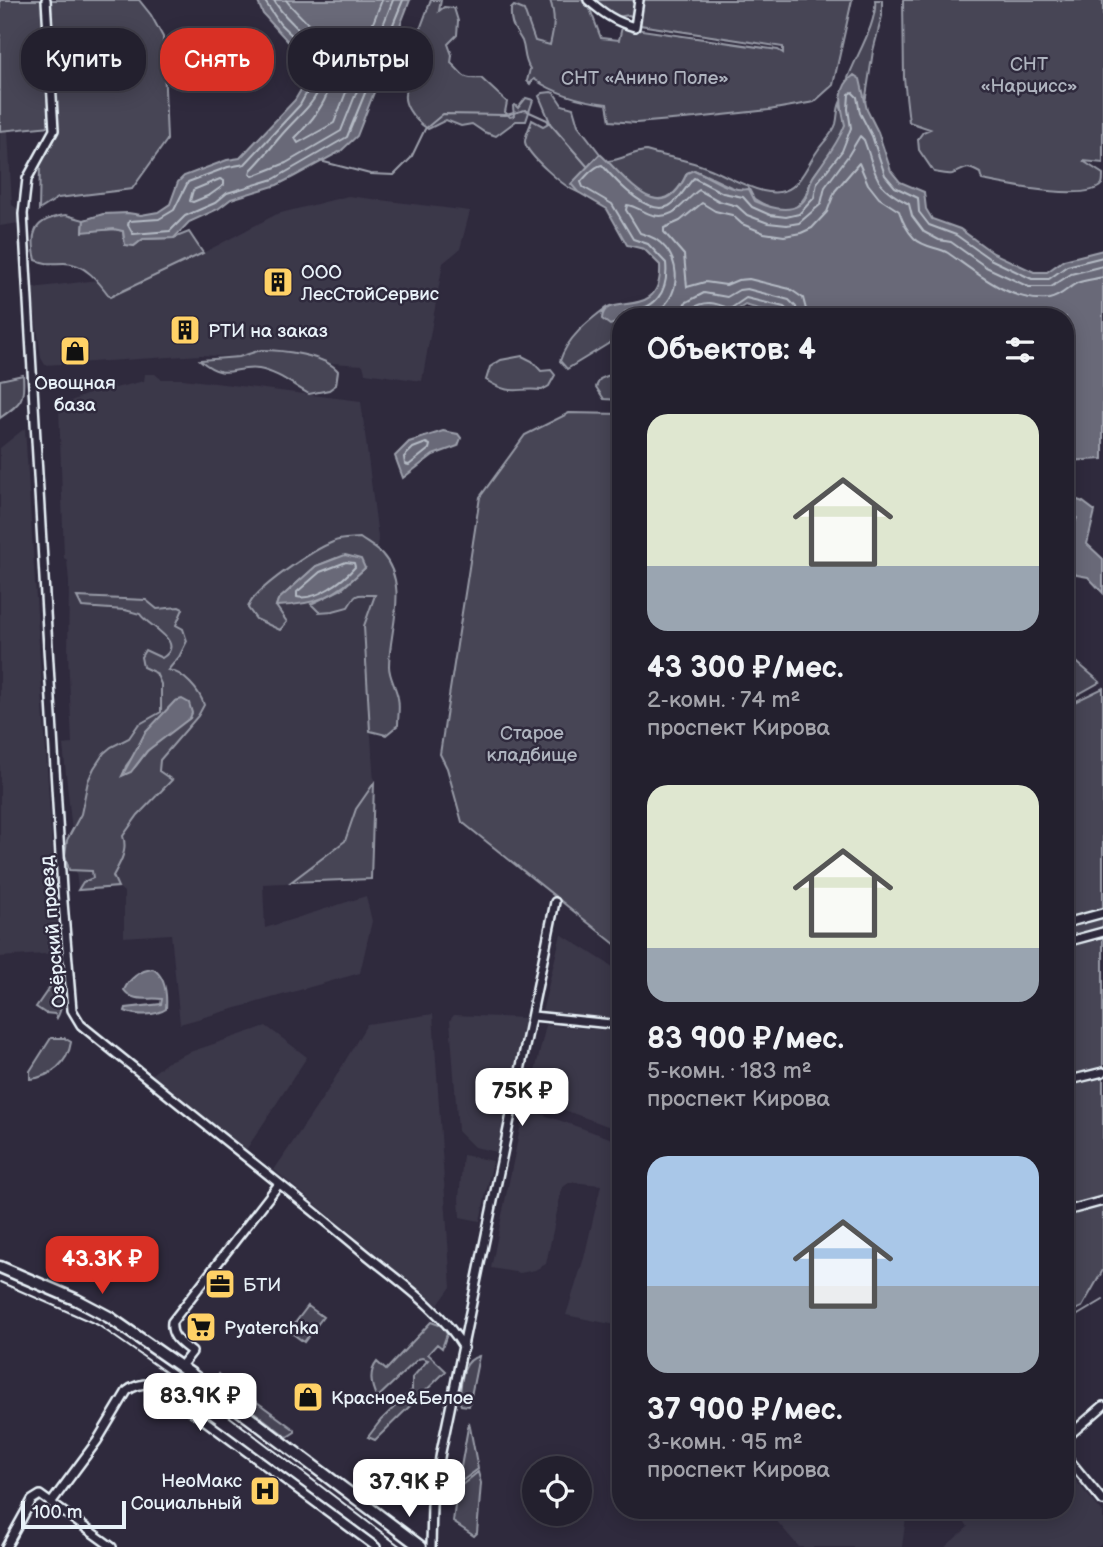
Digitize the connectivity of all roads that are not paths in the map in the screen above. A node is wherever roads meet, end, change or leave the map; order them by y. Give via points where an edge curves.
1 (46, 0) edge
2 (588, 0) edge
3 (639, 0) edge
4 (555, 902) dead end
5 (1103, 913) edge
6 (1074, 921) edge
7 (1103, 932) edge
8 (1074, 940) edge
9 (533, 1016) junction
10 (612, 1024) edge
11 (1103, 1072) edge
12 (1074, 1079) edge
13 (279, 1184) junction
14 (1103, 1201) edge
15 (1074, 1209) edge
16 (0, 1267) edge
17 (464, 1348) junction
18 (181, 1366) junction
19 (1103, 1406) edge
20 (1074, 1431) edge
21 (1074, 1466) edge
22 (1103, 1501) edge
23 (51, 1503) junction
24 (10, 1539) junction
25 (6, 1547) edge
26 (18, 1547) edge
27 (112, 1547) edge
28 (376, 1547) edge
29 (421, 1547) edge
30 (431, 1547) edge

1 - 13 street, Озёрский проезд via 54,130 27,179 23,214 72,1010 81,1025
2 - 3 street via 606,16 635,27
4 - 9 street
5 - 6 street
7 - 8 street
9 - 10 street
9 - 17 street
11 - 12 street
13 - 17 street, Озёрский проезд via 429,1307
13 - 18 street via 172,1322 173,1336 192,1352
14 - 15 street
16 - 18 main road via 109,1317
17 - 30 street via 432,1504
18 - 29 main road
19 - 20 street
21 - 22 street
23 - 24 street via 40,1495 32,1500
23 - 27 street
23 - 28 street via 128,1391 133,1386 155,1384
24 - 25 street
24 - 26 street

